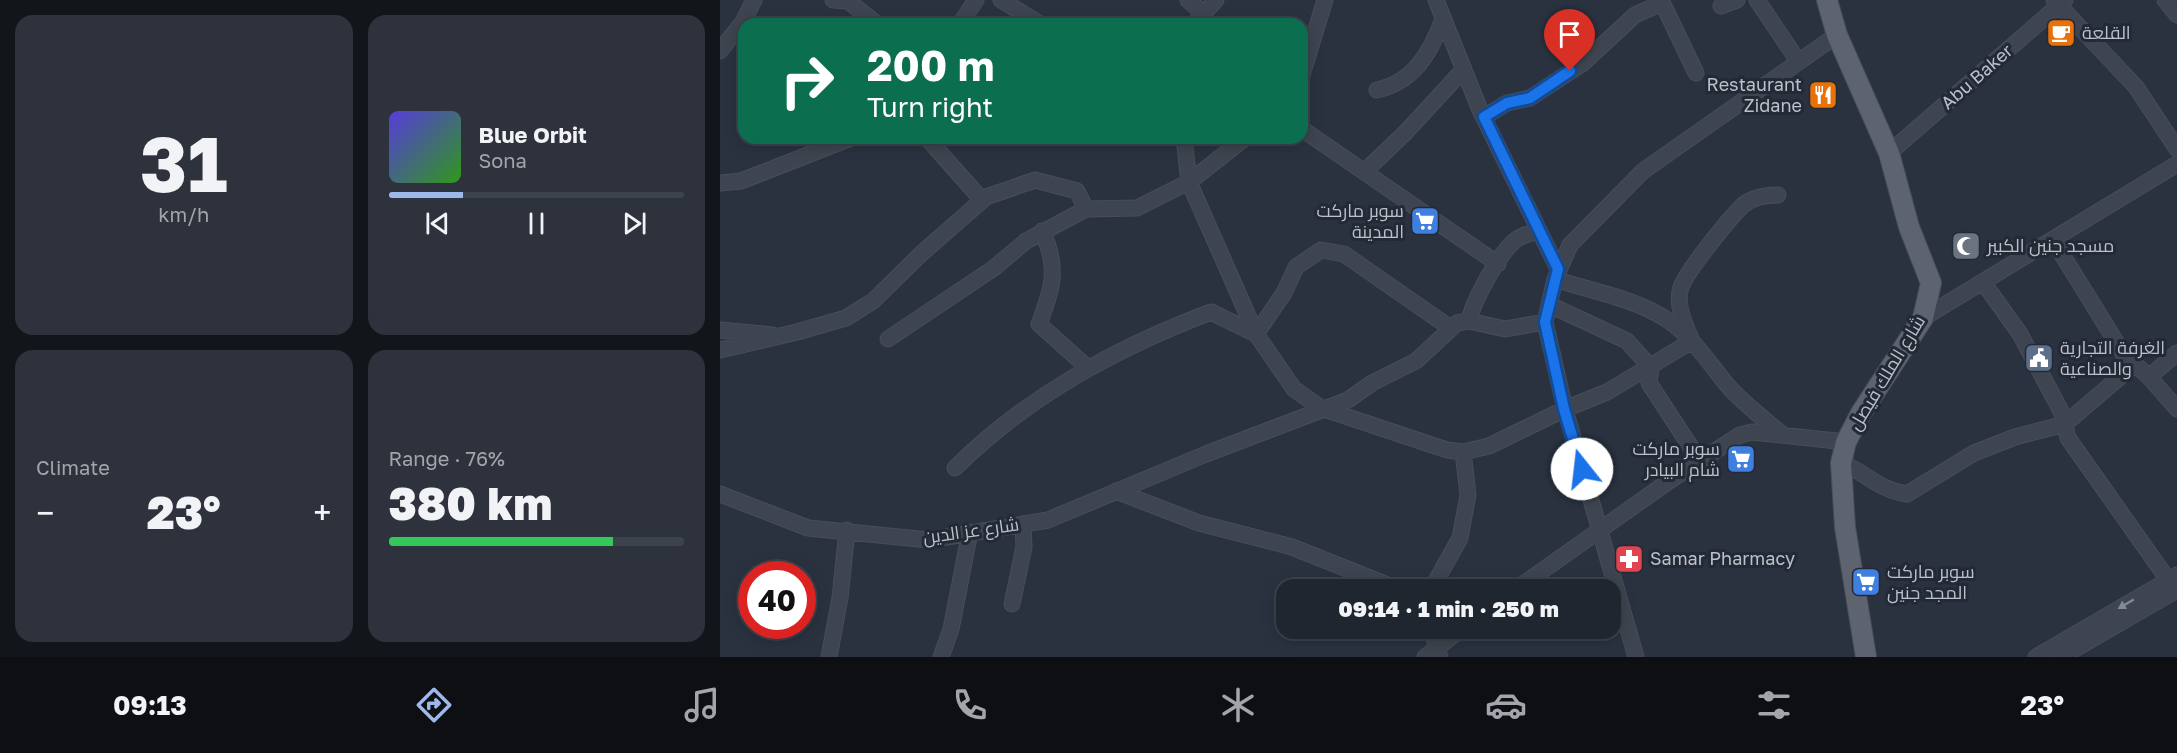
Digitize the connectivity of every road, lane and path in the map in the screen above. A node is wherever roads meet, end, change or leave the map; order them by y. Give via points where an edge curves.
1 (754, 0) edge
2 (844, 0) edge
3 (976, 0) edge
4 (1001, 0) edge
5 (1188, 0) edge
6 (1216, 0) edge
7 (1325, 0) edge
8 (1436, 0) edge
9 (1737, 0) edge
10 (1757, 0) edge
11 (1827, 0) edge
12 (2165, 0) edge
13 (1661, 2) edge
14 (2056, 2) edge
15 (1721, 6) dead end
16 (2177, 15) edge
17 (745, 18) edge
18 (869, 18) edge
19 (964, 18) edge
20 (1030, 18) edge
21 (1198, 18) edge
22 (1200, 18) edge
23 (1443, 19) junction
24 (738, 28) edge
25 (1837, 35) junction
26 (720, 51) edge
27 (1308, 55) edge
28 (1798, 62) junction
29 (1464, 69) junction
30 (1696, 73) dead end
31 (1377, 90) dead end
32 (1484, 117) junction
33 (1308, 133) edge
34 (836, 144) edge
35 (932, 144) edge
36 (1185, 144) edge
37 (1237, 144) edge
38 (2177, 149) edge
39 (1889, 153) junction
40 (2177, 164) edge
41 (1364, 172) junction
42 (1189, 182) junction
43 (720, 183) edge
44 (1778, 195) dead end
45 (982, 200) junction
46 (1086, 209) junction
47 (1042, 231) junction
48 (1539, 231) junction
49 (2053, 240) junction
50 (1498, 264) junction
51 (1557, 274) junction
52 (1983, 282) junction
53 (1550, 305) junction
54 (1923, 318) junction
55 (1469, 321) junction
56 (1545, 322) junction
57 (1449, 327) junction
58 (720, 330) edge
59 (1256, 334) junction
60 (778, 337) junction
61 (888, 339) dead end
62 (1692, 341) junction
63 (720, 350) edge
64 (2177, 353) edge
65 (2135, 364) junction
66 (1088, 368) junction
67 (1651, 368) junction
68 (2150, 377) junction
69 (1321, 408) junction
70 (1564, 409) junction
71 (2177, 409) edge
72 (2065, 424) junction
73 (1783, 435) junction
74 (1846, 442) junction
75 (1463, 452) junction
76 (1700, 461) junction
77 (1841, 463) junction
78 (955, 468) dead end
79 (1116, 491) junction
80 (720, 494) edge
81 (1023, 524) junction
82 (1599, 529) junction
83 (847, 530) junction
84 (970, 532) junction
85 (1372, 579) edge
86 (1437, 579) edge
87 (1530, 579) edge
88 (2174, 584) edge
89 (1012, 604) dead end
90 (1432, 639) edge
91 (1451, 639) edge
92 (1434, 654) edge
93 (1866, 656) edge
94 (829, 657) edge
95 (941, 657) edge
96 (1636, 657) edge
97 (2036, 657) edge
98 (2061, 657) edge

1 - 17 street
2 - 18 street
3 - 19 street
4 - 20 street
5 - 21 street
6 - 22 street
7 - 27 street
8 - 23 street
9 - 15 street
10 - 28 street
11 - 25 main road, شارع الملك فيصل
12 - 16 street
13 - 30 street
13 - 32 street via 1635,15 1582,64 1530,98 1507,103
14 - 38 street via 2136,87
14 - 39 street, Abu Baker
23 - 29 street
23 - 31 street via 1429,51 1410,75
24 - 26 street
25 - 28 street
25 - 39 main road, شارع الملك فيصل
28 - 51 street via 1643,171 1569,245
29 - 32 street
29 - 41 street
32 - 48 street
33 - 41 street
34 - 43 street via 741,181
35 - 45 street
36 - 42 street
37 - 42 street
39 - 54 main road, شارع الملك فيصل via 1909,227 1931,283
40 - 49 street
41 - 50 street
42 - 46 street via 1135,209
42 - 59 street
44 - 62 street via 1744,204 1680,288 1681,314
45 - 46 street via 1037,180 1077,191
45 - 60 street via 873,301 846,318
46 - 47 street
47 - 61 street
47 - 66 street via 1053,257 1050,288 1039,324
48 - 50 street via 1516,240
48 - 51 street
49 - 52 street
49 - 65 street via 2123,353
50 - 55 street
51 - 53 street
51 - 62 street via 1631,301 1666,320
52 - 54 street
52 - 72 street via 2020,334
53 - 56 street
53 - 67 street via 1627,341
54 - 74 main road, شارع الملك فيصل
55 - 56 street via 1502,329
55 - 57 street
56 - 70 street
57 - 59 street via 1344,254 1321,250 1296,267 1284,293
57 - 69 street, شارع عز الدين via 1416,361 1348,400
58 - 60 street
59 - 66 street via 1211,312
59 - 69 street via 1293,389
60 - 63 street
62 - 67 street
62 - 73 street via 1736,394
64 - 68 street
65 - 68 street
65 - 72 street
66 - 78 street via 1016,415
67 - 70 street
67 - 76 street via 1649,383
68 - 71 street
69 - 75 street
69 - 79 street, شارع عز الدين
70 - 75 street via 1489,446
70 - 82 street
72 - 77 street via 1974,453 1907,495 1882,488
72 - 88 street via 2068,438
73 - 74 street
73 - 76 street via 1746,433
74 - 77 main road, شارع الملك فيصل
75 - 86 street via 1468,495 1461,538
76 - 82 street
77 - 93 main road, شارع الملك فيصل via 1845,527
79 - 81 street, شارع عز الدين via 1048,520
79 - 85 street via 1198,523 1292,547
80 - 83 street, شارع عز الدين via 808,528
81 - 84 street, شارع عز الدين
81 - 89 street via 1024,547
82 - 87 street
82 - 96 street
83 - 84 street, شارع عز الدين via 929,540
83 - 94 street
84 - 95 street via 951,629
88 -> 97 street
88 - 98 street
90 - 92 street
91 - 92 street

